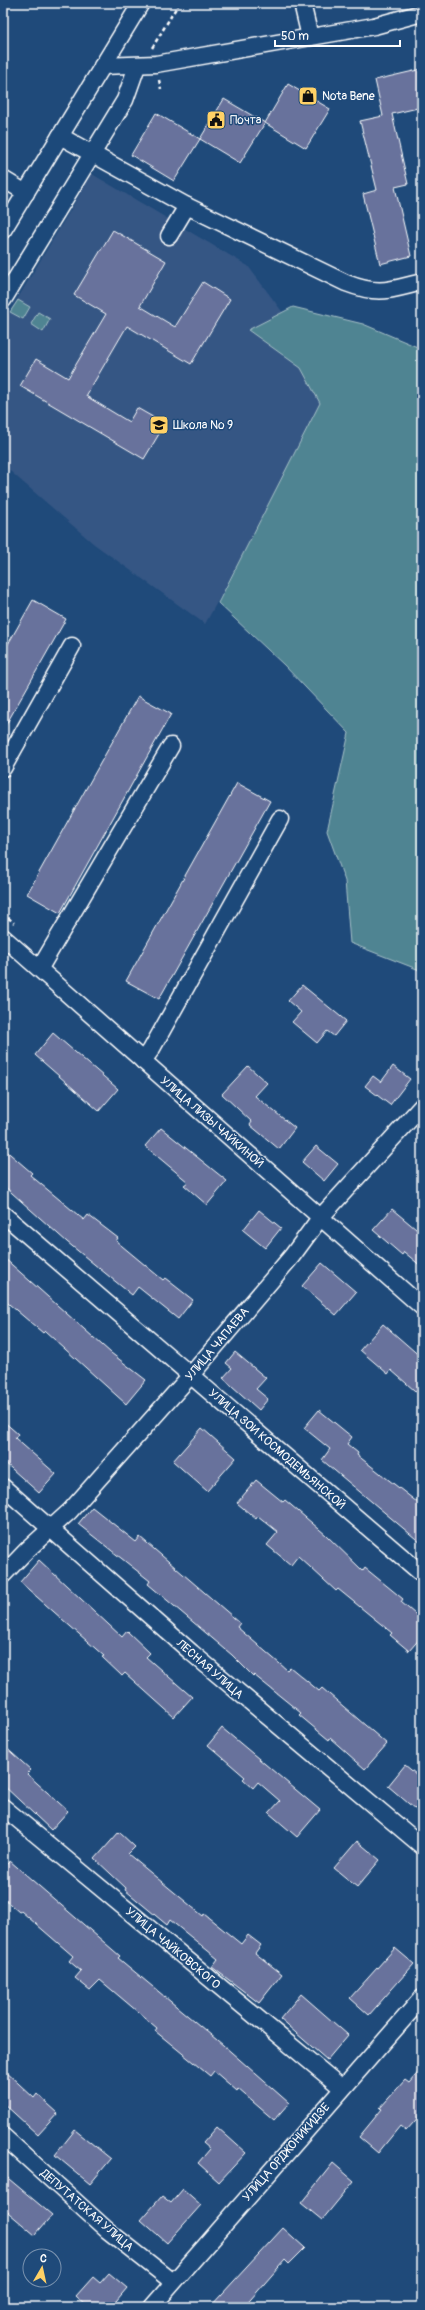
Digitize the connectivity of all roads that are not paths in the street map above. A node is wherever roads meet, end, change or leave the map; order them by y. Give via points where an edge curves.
1 (141, 3) edge
2 (302, 3) edge
3 (422, 13) edge
4 (310, 37) junction
5 (102, 66) junction
6 (137, 66) junction
7 (60, 136) junction
8 (92, 154) junction
9 (3, 179) edge
10 (26, 193) junction
11 (187, 206) junction
12 (3, 230) edge
13 (169, 236) dead end
14 (422, 282) edge
15 (3, 300) edge
16 (72, 646) dead end
17 (171, 746) dead end
18 (3, 768) edge
19 (280, 819) dead end
20 (3, 937) edge
21 (40, 968) junction
22 (143, 1061) junction
23 (422, 1106) edge
24 (3, 1214) edge
25 (320, 1218) junction
26 (422, 1307) edge
27 (191, 1375) junction
28 (3, 1487) edge
29 (50, 1528) junction
30 (422, 1574) edge
31 (3, 1575) edge
32 (3, 1807) edge
33 (422, 1846) edge
34 (422, 1998) edge
35 (342, 2088) junction
36 (3, 2136) edge
37 (173, 2282) junction
38 (152, 2307) edge

1 - 5 street
2 - 4 street
3 - 4 street via 374,26
4 - 6 street
5 - 6 street
5 - 7 street
6 - 8 street via 125,100
7 - 8 street
7 - 10 street
8 - 11 street
8 - 15 street
9 - 10 street
10 - 12 street
11 - 13 street
11 - 14 street via 364,290 380,292
16 - 18 street
17 - 21 street
19 - 22 street
20 - 21 street, УЛИЦА ЛИЗЫ ЧАЙКИНОЙ
21 - 22 street, УЛИЦА ЛИЗЫ ЧАЙКИНОЙ
22 - 25 street, УЛИЦА ЛИЗЫ ЧАЙКИНОЙ
23 - 25 street, УЛИЦА ЧАПАЕВА
24 - 27 street, УЛИЦА ЗОИ КОСМОДЕМЬЯНСКОЙ
25 - 26 street, УЛИЦА ЛИЗЫ ЧАЙКИНОЙ
25 - 27 street, УЛИЦА ЧАПАЕВА via 292,1256
27 - 29 street, УЛИЦА ЧАПАЕВА via 70,1511
27 - 30 street, УЛИЦА ЗОИ КОСМОДЕМЬЯНСКОЙ
28 - 29 street, ЛЕСНАЯ УЛИЦА
29 - 31 street, УЛИЦА ЧАПАЕВА
29 - 33 street, ЛЕСНАЯ УЛИЦА via 246,1700
32 - 35 street, УЛИЦА ЧАЙКОВСКОГО
34 - 35 street, УЛИЦА ОРДЖОНИКИДЗЕ
35 - 37 street, УЛИЦА ОРДЖОНИКИДЗЕ
36 - 37 street, ДЕПУТАТСКАЯ УЛИЦА via 107,2230
37 - 38 street, УЛИЦА ОРДЖОНИКИДЗЕ

